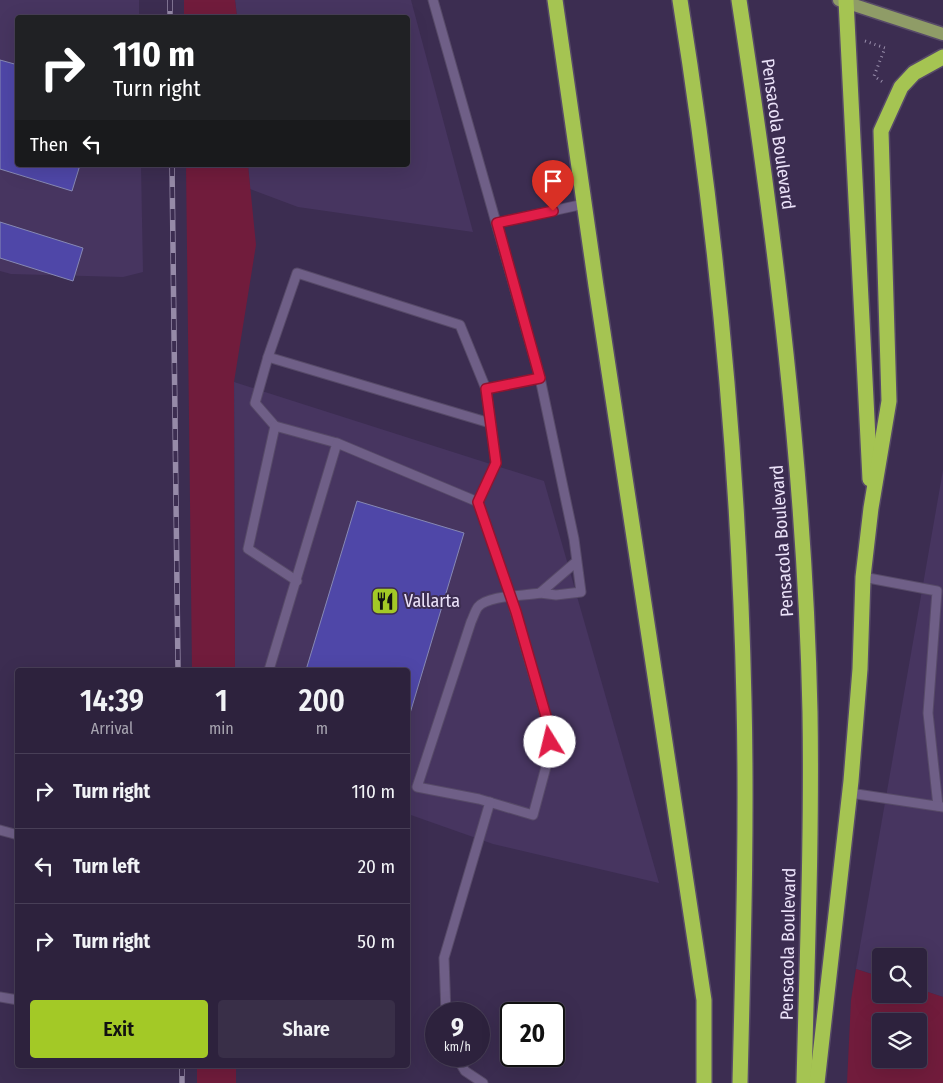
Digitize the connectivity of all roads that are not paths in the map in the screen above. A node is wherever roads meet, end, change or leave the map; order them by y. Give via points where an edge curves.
1 (433, 0) edge
2 (555, 0) edge
3 (739, 0) edge
4 (843, 1) edge
5 (681, 4) edge
6 (943, 34) edge
7 (943, 57) edge
8 (584, 204) junction
9 (497, 223) junction
10 (268, 357) junction
11 (540, 378) junction
12 (486, 389) junction
13 (490, 423) junction
14 (274, 426) junction
15 (338, 443) junction
16 (478, 502) junction
17 (871, 508) junction
18 (576, 562) junction
19 (863, 577) junction
20 (297, 581) junction
21 (540, 593) junction
22 (511, 597) junction
23 (270, 668) edge
24 (412, 786) edge
25 (850, 793) junction
26 (490, 802) junction
27 (941, 807) edge
28 (0, 830) edge
29 (15, 834) edge
30 (0, 997) edge
31 (15, 1000) edge
32 (446, 1002) edge
33 (462, 1067) edge
34 (484, 1083) edge
35 (704, 1083) edge
36 (740, 1083) edge
37 (804, 1083) edge
38 (818, 1083) edge

1 - 9 lane
2 - 8 highway
3 - 37 highway, Pensacola Boulevard via 772,218 788,363 802,546 810,711
4 - 6 main road
4 - 17 highway
5 - 36 highway via 719,309 736,512 746,847
7 - 17 highway via 914,73 901,87 881,131 889,401
8 - 9 lane
8 - 35 highway via 704,1000
9 - 11 lane
10 - 12 lane via 297,273 460,325
10 - 13 lane
10 - 14 lane via 255,403
11 - 12 lane
11 - 18 lane
12 - 13 lane
13 - 16 lane via 496,463
14 - 15 lane
14 - 20 lane via 248,549
15 - 16 lane
15 - 20 lane
16 - 22 lane
17 - 19 highway
18 - 21 lane
18 - 21 lane via 581,592
19 - 25 highway via 860,669
19 - 27 lane via 936,591 928,713
20 - 23 lane
21 - 22 lane
22 - 24 lane via 493,598 478,608
22 - 26 lane via 550,732 550,752 533,815
24 - 26 lane
25 - 27 lane
25 - 38 highway
26 - 32 lane via 444,958
28 - 29 lane
30 - 31 lane
33 - 34 lane

